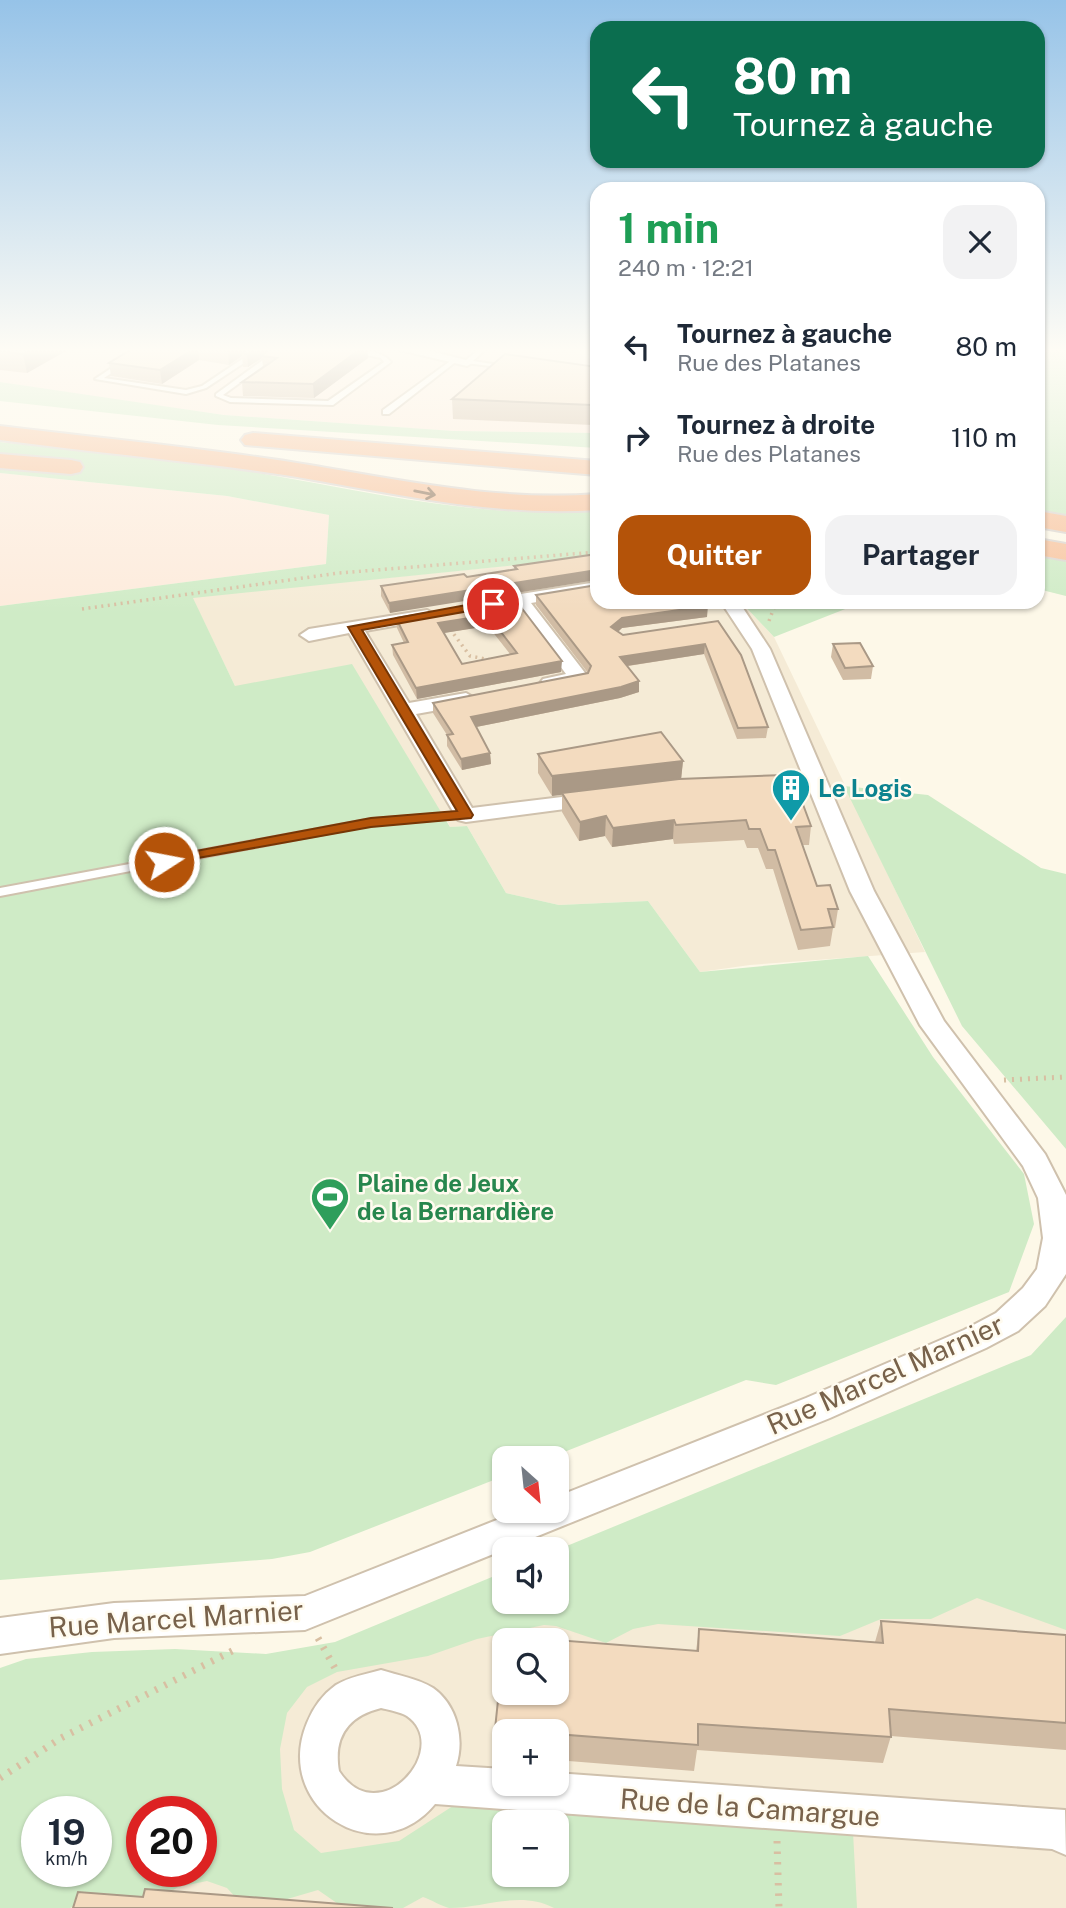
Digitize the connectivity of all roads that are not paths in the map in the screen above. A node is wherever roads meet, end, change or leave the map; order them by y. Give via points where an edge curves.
1 (38, 436) edge
2 (56, 436) edge
3 (221, 436) edge
4 (309, 444) junction
5 (590, 457) edge
6 (0, 461) edge
7 (590, 467) edge
8 (91, 469) dead end
9 (118, 472) dead end
10 (590, 478) edge
11 (590, 502) edge
12 (1045, 520) edge
13 (590, 522) edge
14 (1066, 524) edge
15 (1045, 529) edge
16 (1066, 533) edge
17 (1045, 541) edge
18 (1066, 545) edge
19 (1045, 548) edge
20 (1066, 552) edge
21 (590, 588) edge
22 (519, 599) junction
23 (735, 609) edge
24 (743, 620) junction
25 (716, 624) edge
26 (354, 627) junction
27 (309, 635) dead end
28 (534, 686) edge
29 (485, 695) edge
30 (404, 710) junction
31 (816, 782) junction
32 (733, 786) edge
33 (612, 797) edge
34 (466, 815) junction
35 (0, 892) edge
36 (0, 1636) edge
37 (431, 1784) junction
38 (1066, 1835) edge

1 -> 11 highway via 288,469 457,498
2 - 10 highway
3 - 4 highway
4 - 5 highway
4 - 7 highway
6 - 8 highway
9 - 13 highway via 488,522
12 - 14 highway
15 - 16 highway
17 - 18 highway
19 - 20 highway
21 - 22 street
22 - 26 street
22 - 28 street via 579,678
23 - 24 street, Rue Marcel Marnier
24 - 25 street
24 - 31 street, Rue Marcel Marnier via 761,649
26 - 27 street
26 - 30 street
29 - 30 street
30 - 34 street
31 - 32 street
31 - 36 street, Rue Marcel Marnier via 862,891 933,1025 1034,1161 1053,1198 1058,1238 1052,1272 1034,1297 1007,1322 818,1408 305,1613 114,1619
33 - 34 street
34 - 35 lane via 371,822
37 - 37 street via 407,1806 377,1814 355,1811 340,1804 324,1785 317,1766 321,1733 351,1698 381,1689 404,1692 435,1717 442,1742
37 - 38 street, Rue de la Camargue via 1065,1830

